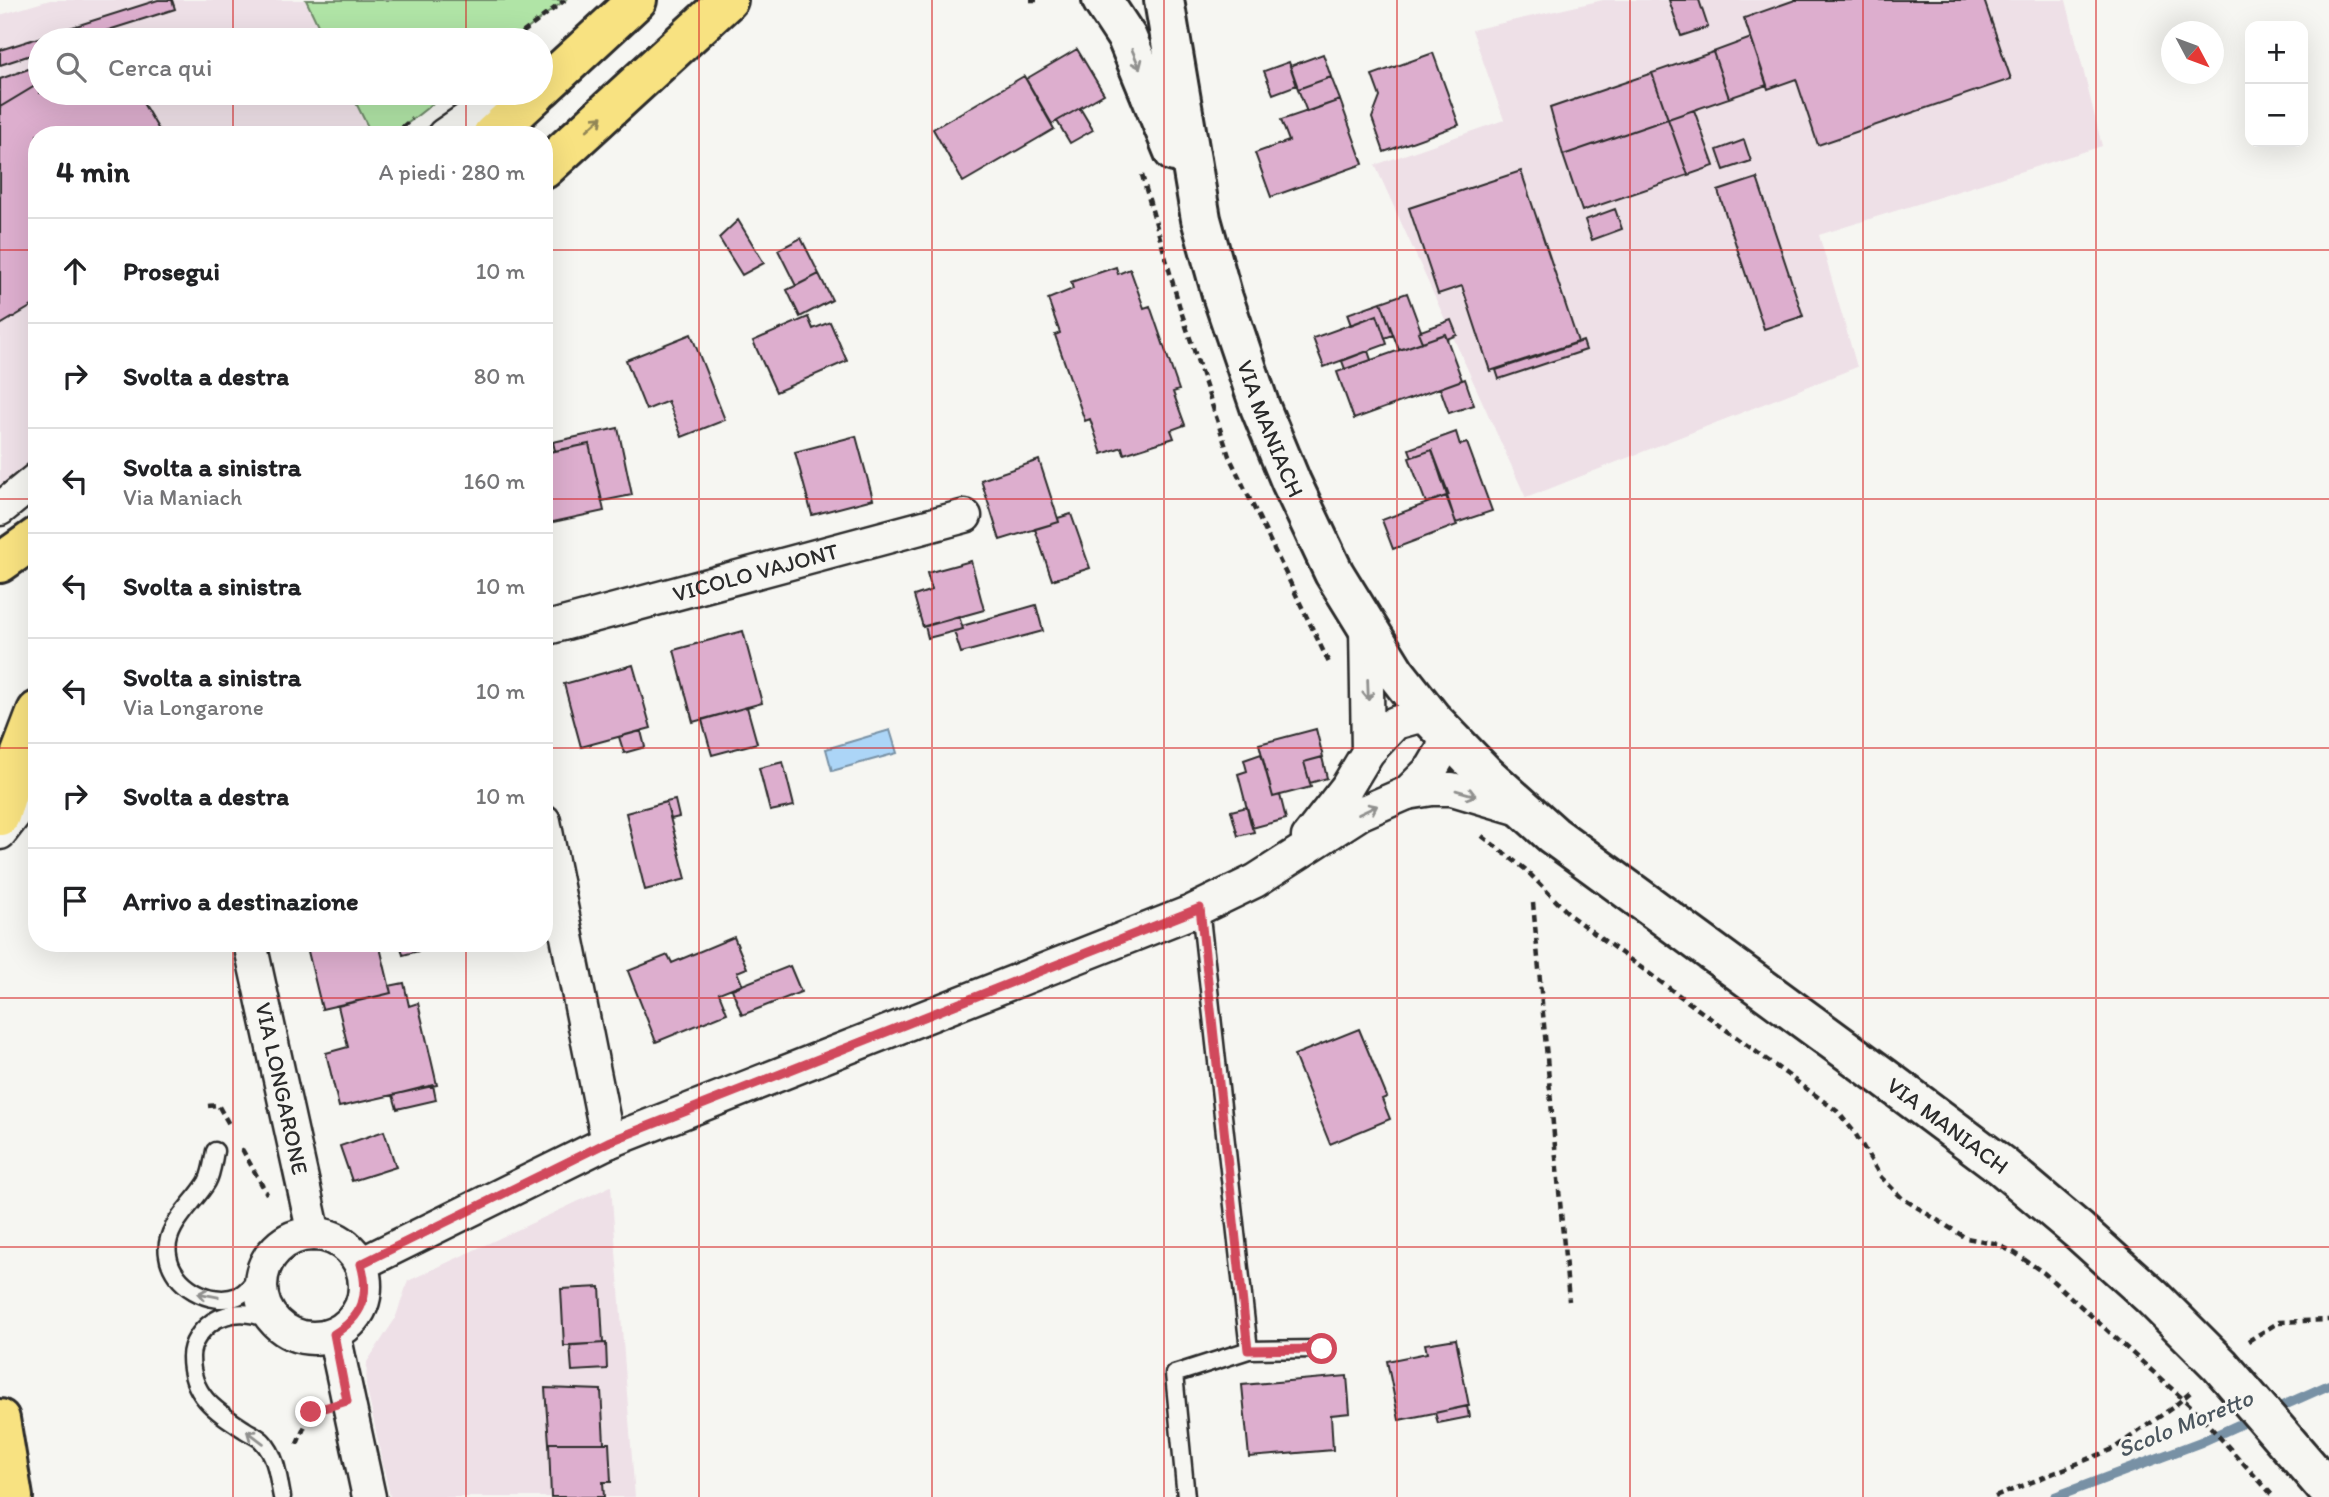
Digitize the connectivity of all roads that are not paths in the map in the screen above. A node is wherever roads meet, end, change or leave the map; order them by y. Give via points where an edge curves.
1 (637, 0) edge
2 (728, 0) edge
3 (1102, 0) edge
4 (1164, 0) edge
5 (593, 41) junction
6 (553, 64) edge
7 (553, 78) edge
8 (488, 105) edge
9 (524, 105) edge
10 (457, 126) edge
11 (502, 126) edge
12 (553, 161) edge
13 (1201, 219) junction
14 (28, 487) edge
15 (0, 509) edge
16 (965, 516) dead end
17 (28, 543) edge
18 (0, 562) edge
19 (553, 627) edge
20 (1366, 628) junction
21 (1439, 728) junction
22 (28, 736) edge
23 (1368, 752) junction
24 (1407, 793) junction
25 (28, 797) edge
26 (1523, 810) junction
27 (0, 816) edge
28 (0, 833) edge
29 (1290, 860) junction
30 (553, 866) edge
31 (1200, 908) junction
32 (252, 952) edge
33 (608, 1142) junction
34 (215, 1151) dead end
35 (314, 1234) junction
36 (361, 1264) junction
37 (264, 1269) junction
38 (273, 1321) junction
39 (334, 1334) junction
40 (1322, 1349) dead end
41 (1248, 1350) junction
42 (1, 1439) edge
43 (2329, 1491) edge
44 (13, 1497) edge
45 (282, 1497) edge
46 (369, 1497) edge
47 (1186, 1497) edge

1 - 5 main road
12 -> 2 main road
3 -> 13 main road, VIA MANIACH via 1127,38
4 - 13 main road, VIA MANIACH
5 - 6 street
5 - 7 main road
8 - 10 street
9 - 11 main road
13 - 20 main road, VIA MANIACH via 1260,407 1316,540
14 - 15 street
16 - 19 street, VICOLO VAJONT
17 - 18 main road
20 - 21 main road, VIA MANIACH
20 -> 23 street, VIA MANIACH
21 - 23 street, VIA MANIACH via 1416,717 1395,723
21 - 24 street, VIA MANIACH via 1442,751
21 - 26 main road, VIA MANIACH
22 - 27 main road
23 - 29 street, VIA MANIACH
24 -> 26 street, VIA MANIACH via 1452,789
29 -> 24 street, VIA MANIACH via 1361,813
25 - 28 street
26 - 43 main road, VIA MANIACH via 2002,1166 2079,1230 2235,1382
29 - 31 street, VIA MANIACH
30 - 33 street
31 - 33 street, VIA MANIACH
31 - 41 lane
32 - 35 street, VIA LONGARONE
33 - 36 street, VIA MANIACH
37 -> 34 lane via 238,1296 200,1295 186,1286 167,1255 172,1230 209,1179
35 - 36 street via 338,1240
35 - 37 street via 281,1244
36 - 39 street via 362,1306 354,1319
37 - 38 street via 261,1291
38 - 39 street via 299,1337
45 -> 38 lane via 274,1457 262,1441 216,1410 200,1394 191,1374 191,1351 202,1329 221,1316 252,1312
39 - 46 street
40 - 41 lane
41 - 47 lane via 1174,1374
42 - 44 main road

